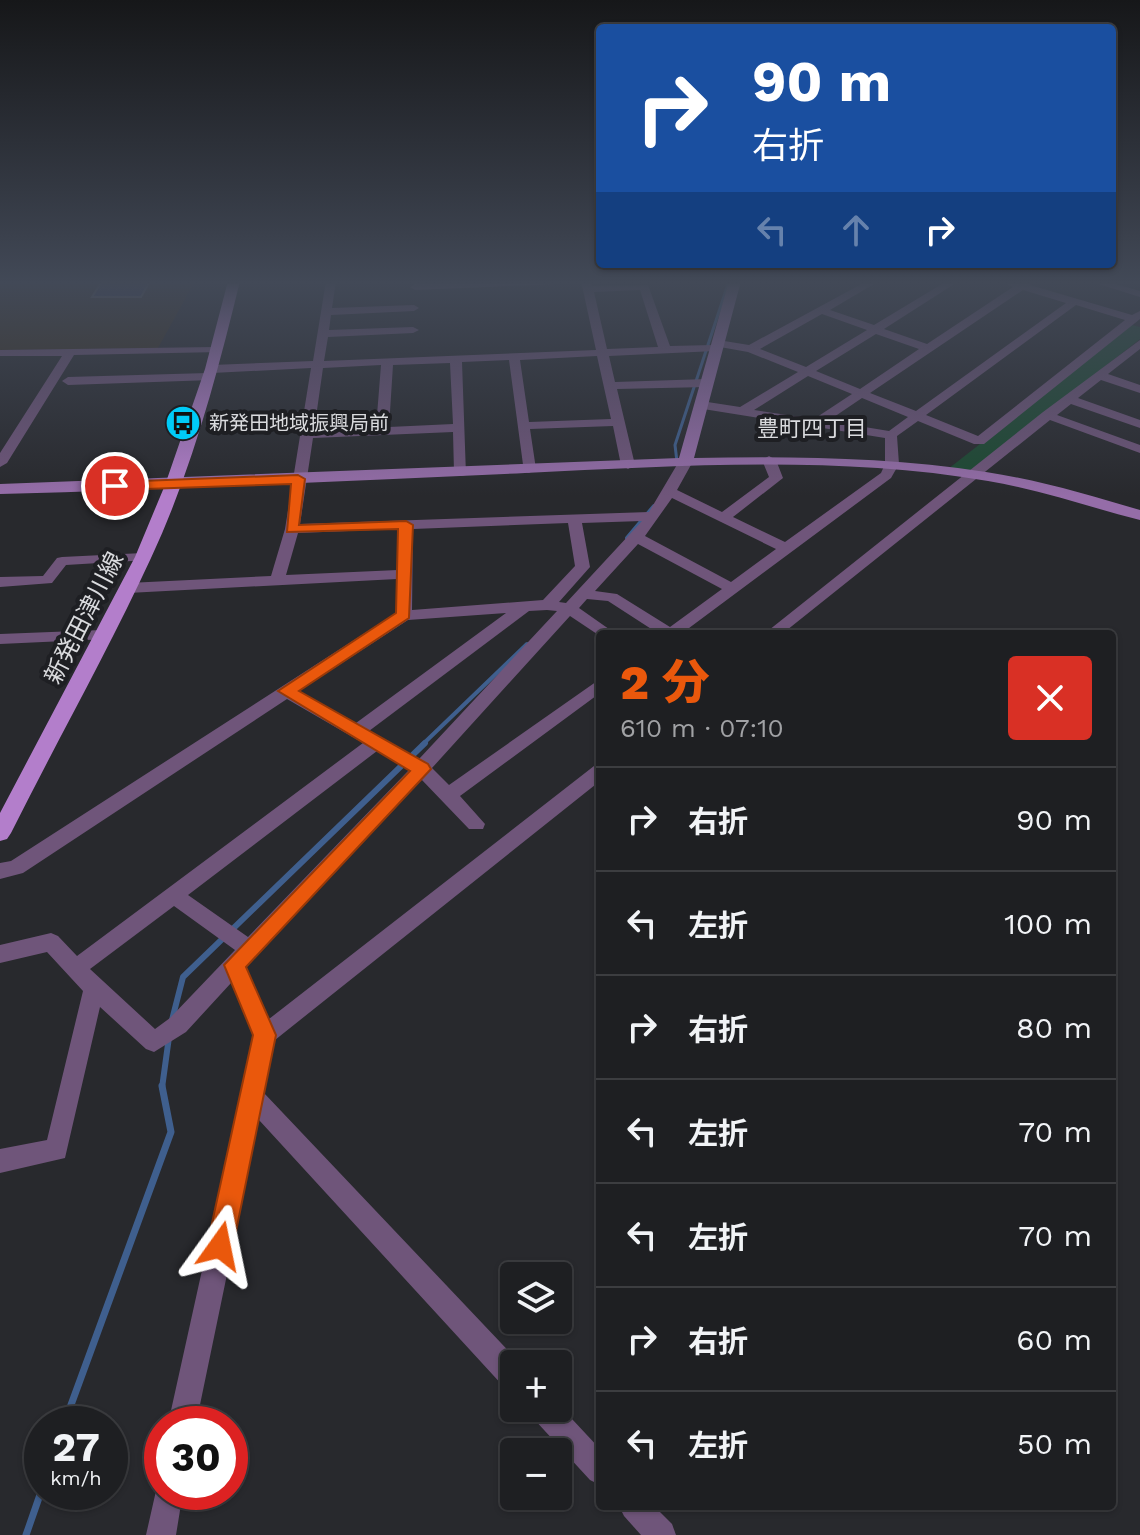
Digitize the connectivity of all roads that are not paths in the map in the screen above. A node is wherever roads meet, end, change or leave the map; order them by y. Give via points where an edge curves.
1 (70, 352) edge
2 (602, 352) edge
3 (0, 353) edge
4 (26, 353) edge
5 (215, 353) edge
6 (318, 353) edge
7 (411, 353) edge
8 (588, 353) edge
9 (715, 353) edge
10 (760, 353) edge
11 (835, 353) edge
12 (920, 353) edge
13 (1004, 353) edge
14 (1094, 353) edge
15 (1134, 354) edge
16 (514, 356) junction
17 (456, 359) junction
18 (411, 360) junction
19 (387, 361) junction
20 (316, 364) junction
21 (805, 371) junction
22 (210, 373) junction
23 (1098, 375) junction
24 (68, 381) dead end
25 (707, 383) junction
26 (610, 386) junction
27 (1140, 389) edge
28 (859, 393) junction
29 (1068, 399) junction
30 (701, 405) junction
31 (743, 411) junction
32 (1047, 415) junction
33 (917, 416) junction
34 (618, 422) junction
35 (818, 422) junction
36 (1140, 424) edge
37 (523, 426) junction
38 (459, 428) junction
39 (382, 432) junction
40 (305, 435) junction
41 (891, 435) junction
42 (1140, 449) edge
43 (769, 460) junction
44 (0, 463) edge
45 (685, 463) junction
46 (892, 464) junction
47 (628, 465) junction
48 (529, 469) junction
49 (461, 472) junction
50 (973, 473) junction
51 (298, 479) junction
52 (173, 485) junction
53 (0, 489) edge
54 (670, 492) junction
55 (1138, 511) edge
56 (652, 516) junction
57 (723, 518) junction
58 (574, 519) junction
59 (406, 525) junction
60 (292, 529) junction
61 (635, 537) junction
62 (785, 548) junction
63 (143, 557) junction
64 (404, 574) junction
65 (277, 581) junction
66 (0, 582) edge
67 (128, 588) junction
68 (732, 588) junction
69 (582, 594) junction
70 (547, 605) junction
71 (523, 608) junction
72 (568, 608) junction
73 (404, 615) junction
74 (602, 630) edge
75 (664, 630) edge
76 (675, 630) edge
77 (777, 630) edge
78 (102, 635) junction
79 (0, 639) edge
80 (596, 688) edge
81 (286, 691) junction
82 (356, 732) junction
83 (375, 744) junction
84 (422, 769) junction
85 (596, 774) edge
86 (448, 795) junction
87 (476, 824) dead end
88 (0, 833) edge
89 (0, 871) edge
90 (173, 895) junction
91 (0, 954) edge
92 (242, 957) junction
93 (75, 969) junction
94 (94, 988) junction
95 (265, 1035) junction
96 (253, 1097) junction
97 (0, 1161) edge
98 (500, 1362) edge
99 (186, 1406) edge
100 (556, 1422) edge
101 (596, 1466) edge
102 (165, 1510) edge
103 (638, 1510) edge
104 (161, 1535) edge
105 (661, 1535) edge

1 - 44 street
2 - 26 street
3 - 4 street
5 - 22 main road, 新発田津川線
6 - 20 street
7 - 18 street
8 - 16 street
9 - 25 street
10 - 21 street
11 - 21 street
12 - 28 street
13 - 33 street
14 - 33 street via 979,441
15 - 23 street
16 - 17 street
16 - 37 street
17 - 18 street
17 - 38 street
18 - 19 street
19 - 20 street
19 - 39 street
20 - 22 street
20 - 40 street
21 - 28 street
21 - 31 street
22 - 24 street
22 - 52 main road, 新発田津川線
23 - 27 street
23 - 29 street
25 - 26 street
25 - 30 street
26 - 34 street
28 - 33 street
28 - 35 street
29 - 32 street
29 - 36 street
30 - 31 street
30 - 45 street
31 - 35 street
32 - 42 street
32 - 50 street
33 - 41 street
34 - 37 street
34 - 47 street
35 - 41 street
37 - 48 street
38 - 39 street
38 - 49 street
39 - 40 street
40 - 51 street
41 - 46 street
43 - 45 street
43 - 46 street
43 - 57 street via 776,478
45 - 47 street
45 - 54 street
46 - 50 street
46 - 62 street via 886,475
47 - 48 street
48 - 49 street
49 - 51 street
50 - 55 street
50 - 77 street
51 - 52 street
51 - 60 street
52 - 53 street
52 - 63 main road, 新発田津川線
54 - 56 street
54 - 57 street
56 - 58 street
56 - 61 street
57 - 62 street
58 - 59 street
58 - 70 street via 583,567
59 - 60 street
59 - 64 street
60 - 65 street
61 - 68 street
61 - 69 street
62 - 68 street
63 - 66 street via 62,561 47,580
63 - 67 main road, 新発田津川線
64 - 65 street
64 - 73 street
65 - 67 street
67 - 78 main road, 新発田津川線
68 - 76 street
69 - 72 street
69 - 75 street via 612,597
70 - 71 street
70 - 72 street
71 - 73 street
71 - 82 street
72 - 74 street
72 - 84 street
73 - 81 street
78 - 79 street
78 - 88 main road, 新発田津川線
80 - 86 street
81 - 82 street
81 - 89 street via 16,867
82 - 83 street
83 - 84 street
83 - 90 street
84 - 86 street
84 - 92 street
85 - 95 street
86 - 87 street
90 - 92 street
90 - 93 street
91 - 93 street via 51,942
92 - 94 street via 178,1025 154,1042
92 - 95 street
93 - 94 street
94 - 97 street via 57,1150
95 - 96 street
96 - 98 street
96 - 99 street
100 - 101 street
102 - 104 street
103 - 105 street

